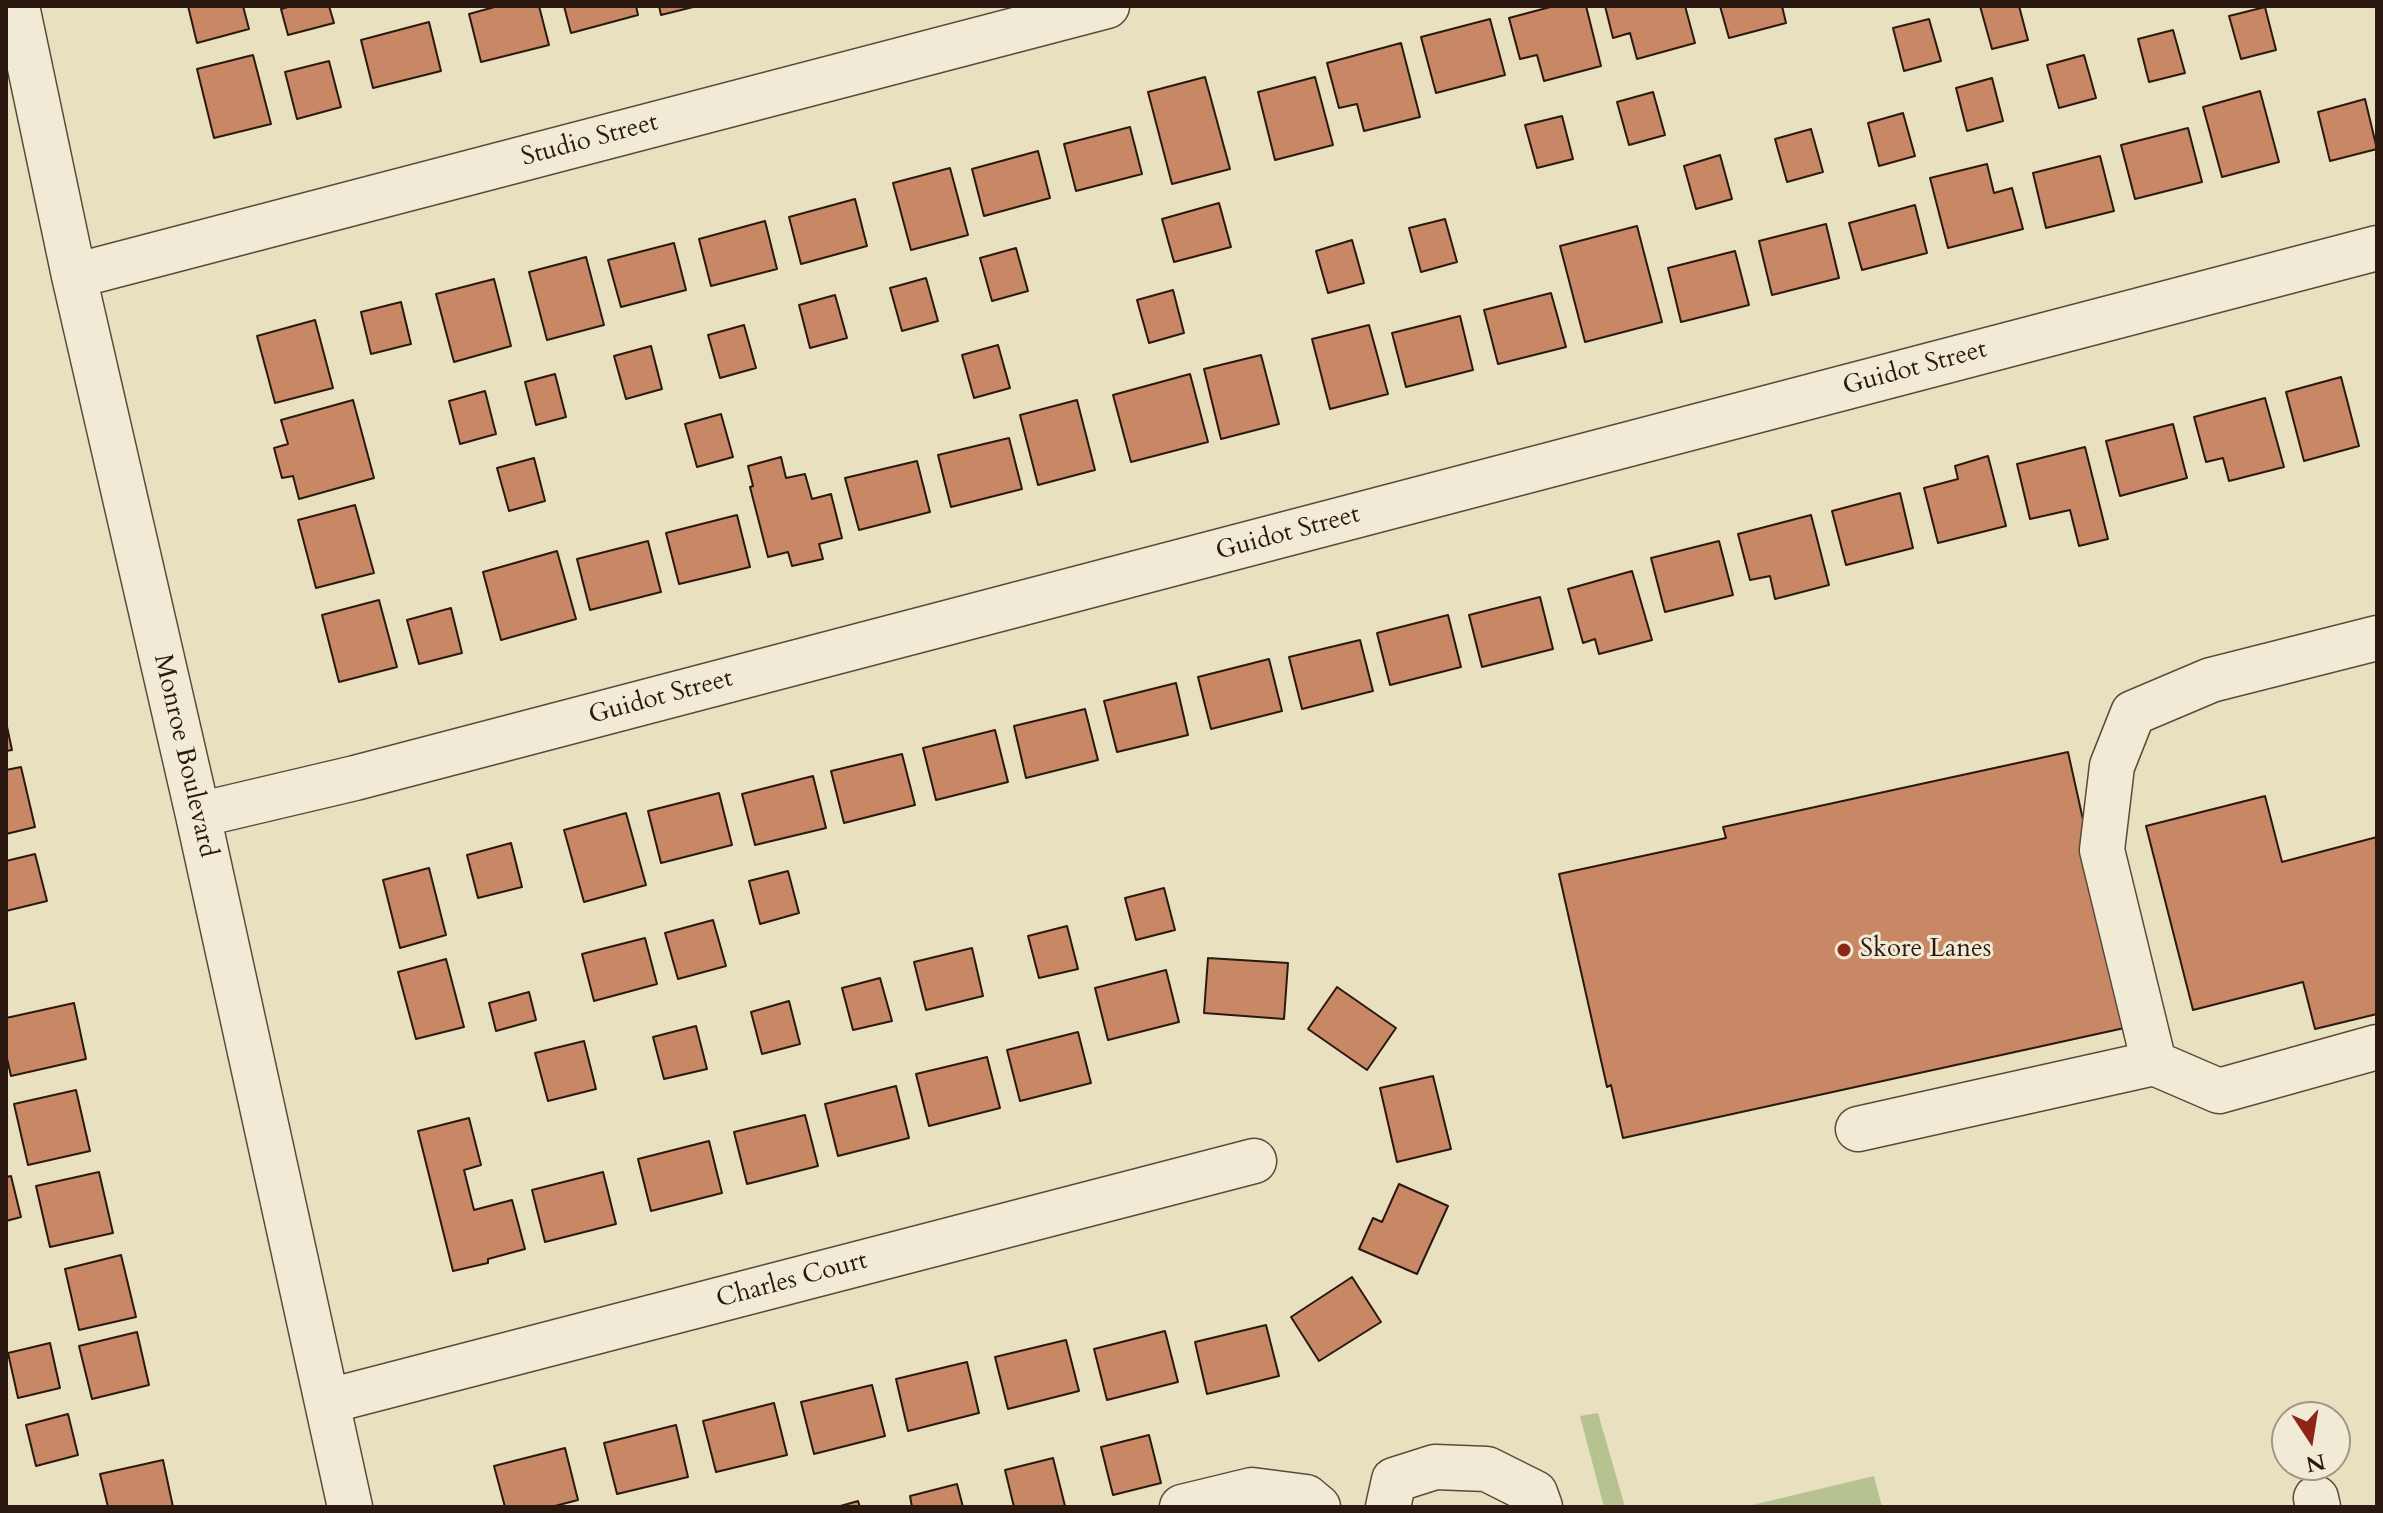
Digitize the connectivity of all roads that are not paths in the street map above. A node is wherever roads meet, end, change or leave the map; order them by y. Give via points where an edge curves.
1 (17, 6) edge
2 (1107, 6) edge
3 (2377, 248) edge
4 (74, 276) junction
5 (2377, 638) edge
6 (198, 815) junction
7 (2377, 1047) edge
8 (2154, 1063) junction
9 (1858, 1129) dead end
10 (1254, 1161) dead end
11 (329, 1401) junction
12 (350, 1507) edge
13 (1182, 1507) edge
14 (1318, 1507) edge
15 (1388, 1507) edge
16 (1540, 1507) edge

1 - 4 street, Monroe Boulevard
2 - 4 street, Studio Street
3 - 6 street, Guidot Street
4 - 6 street, Monroe Boulevard
5 - 8 street via 2211,680 2133,713 2112,766 2102,850
6 - 11 street, Monroe Boulevard
7 - 8 street via 2219,1091
8 - 9 street
10 - 11 street, Charles Court
11 - 12 street, Monroe Boulevard
13 - 14 street via 1252,1490 1306,1497
15 - 16 street via 1394,1480 1435,1467 1487,1469 1535,1493

